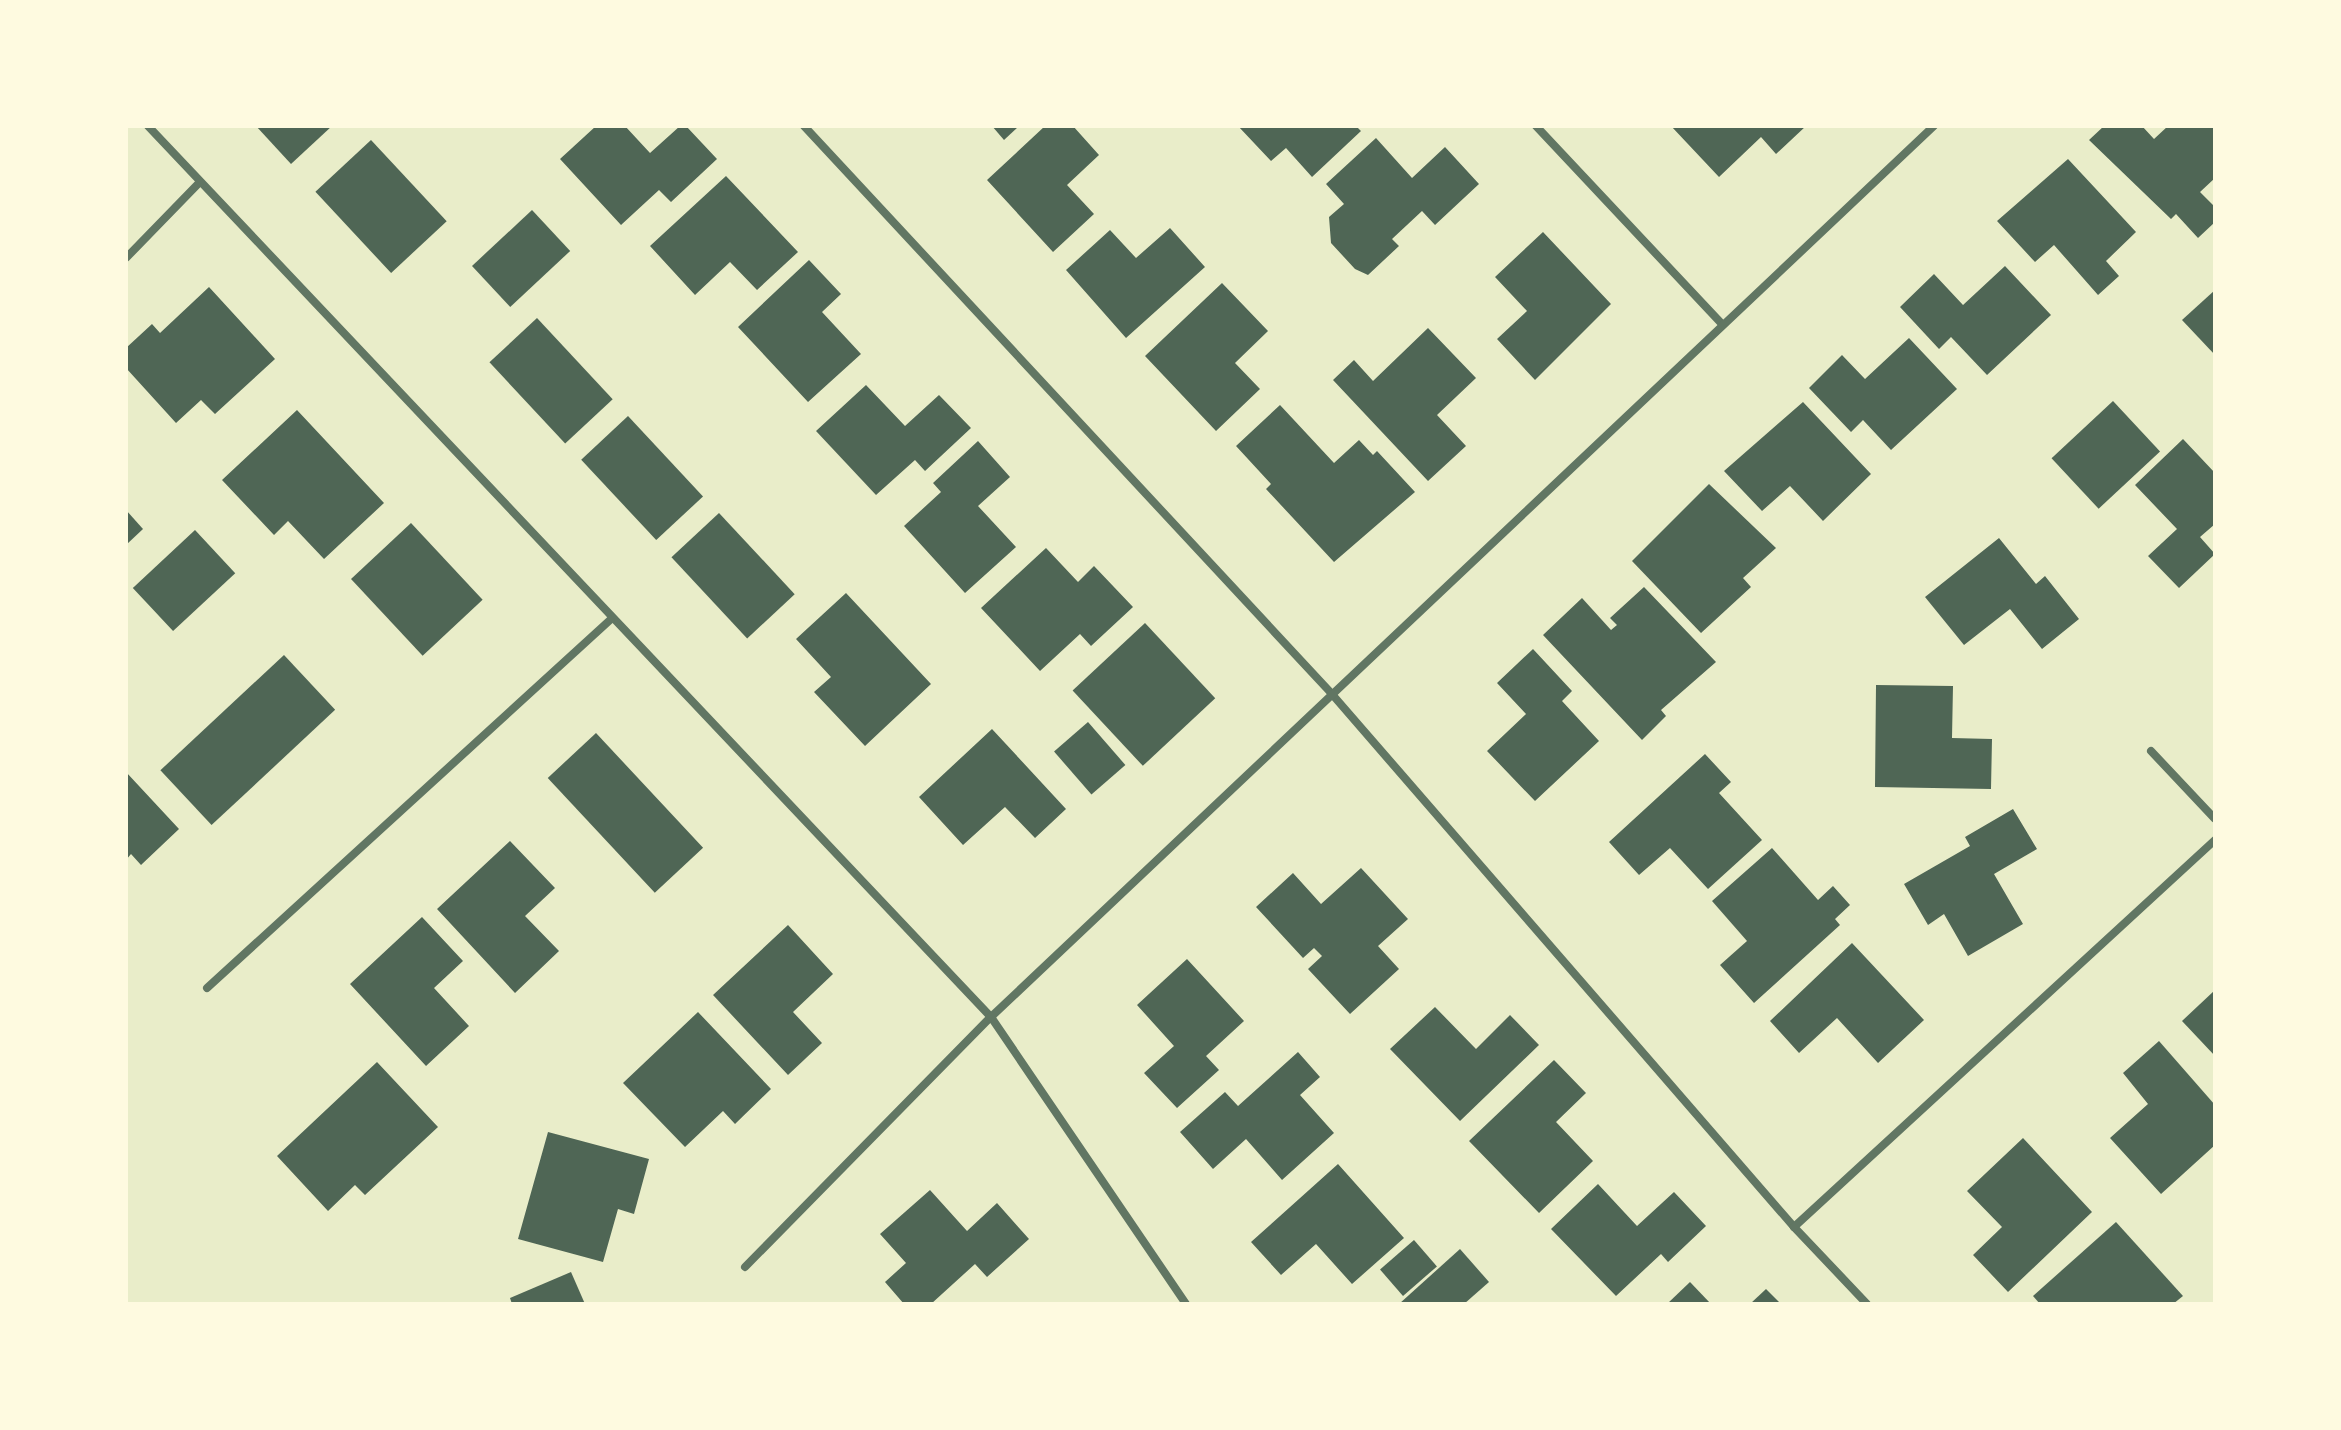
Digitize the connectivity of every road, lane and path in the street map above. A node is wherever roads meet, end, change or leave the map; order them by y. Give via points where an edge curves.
1 (148, 126) edge
2 (804, 126) edge
3 (1536, 126) edge
4 (1934, 126) edge
5 (200, 182) junction
6 (126, 258) edge
7 (1722, 324) junction
8 (610, 620) junction
9 (1331, 693) junction
10 (2151, 751) dead end
11 (2215, 819) edge
12 (2215, 840) edge
13 (207, 988) dead end
14 (991, 1017) junction
15 (1794, 1227) junction
16 (745, 1267) dead end
17 (1186, 1304) edge
18 (1867, 1304) edge

1 - 5 street
2 - 9 street
3 - 7 street
4 - 7 street
5 - 6 street
5 - 8 street
7 - 9 street
8 - 13 street
8 - 14 street
9 - 14 street
9 - 15 street
10 - 11 street
12 - 15 street
14 - 16 street
14 - 17 street
15 - 18 street

